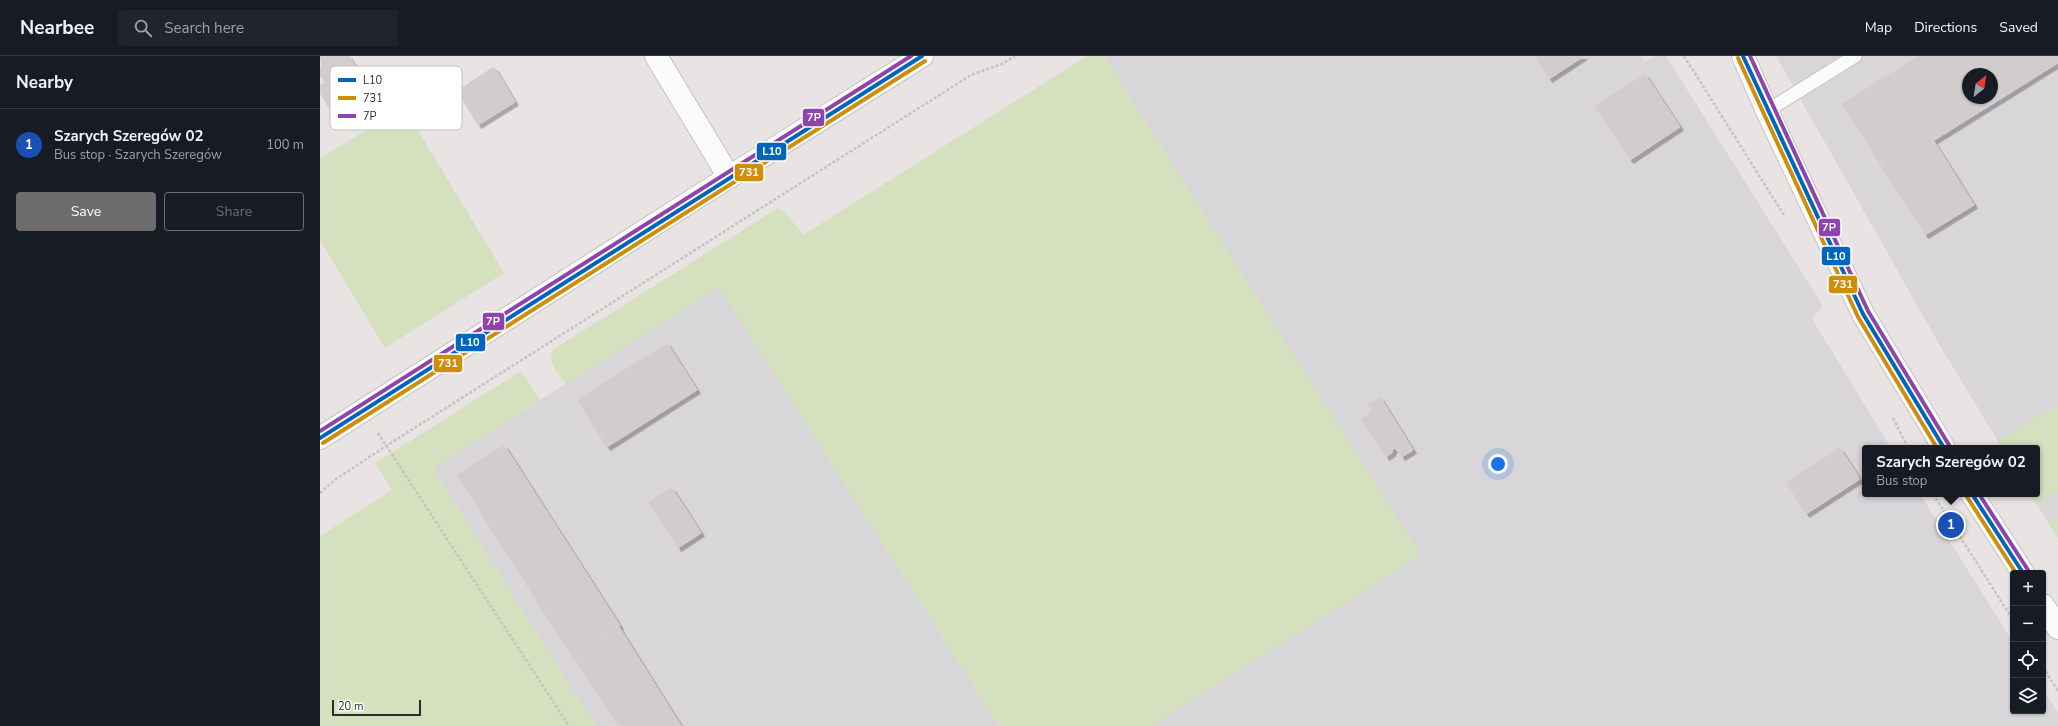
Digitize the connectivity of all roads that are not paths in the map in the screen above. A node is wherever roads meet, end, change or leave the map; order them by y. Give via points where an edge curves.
1 (656, 56) edge
2 (922, 56) edge
3 (1743, 56) edge
4 (1855, 56) edge
5 (1767, 111) junction
6 (729, 177) junction
7 (320, 438) edge
8 (1942, 445) edge
9 (1974, 497) edge
10 (2021, 570) edge
11 (2044, 606) edge
12 (2058, 628) edge

1 - 6 street
2 - 6 street
3 - 5 street
4 - 5 lane
5 - 8 street via 1863,314
6 - 7 street
9 - 10 street
11 - 12 street

